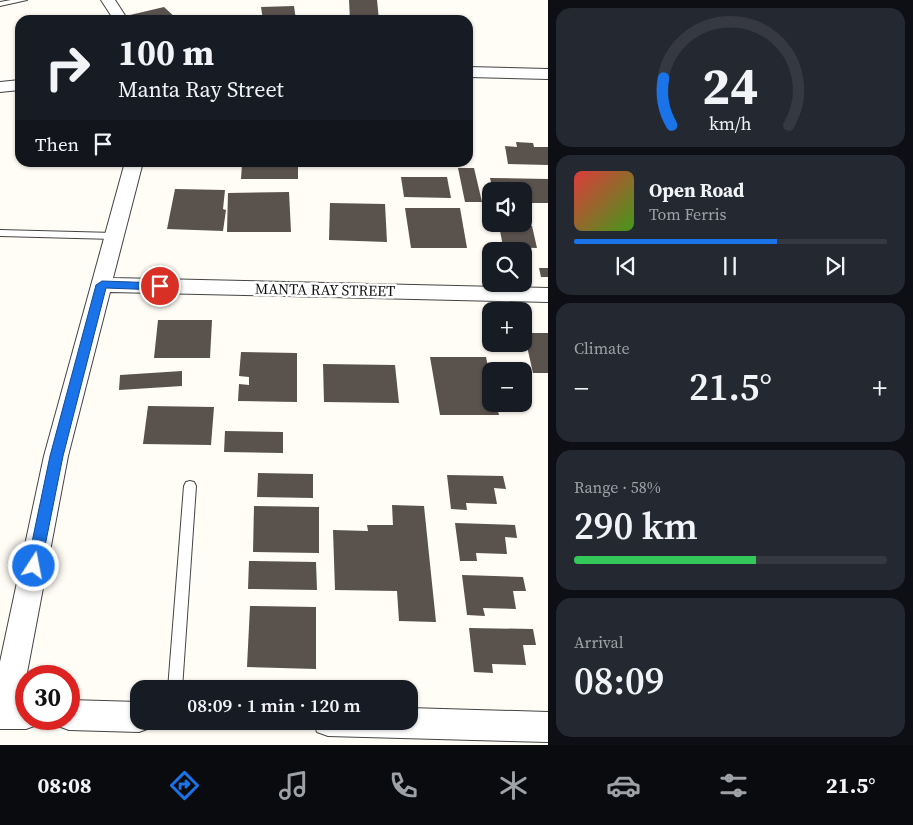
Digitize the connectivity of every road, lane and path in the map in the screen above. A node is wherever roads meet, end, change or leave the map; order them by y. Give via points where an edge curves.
1 (23, 0) edge
2 (108, 0) edge
3 (0, 4) edge
4 (118, 15) edge
5 (473, 72) edge
6 (548, 74) edge
7 (15, 86) edge
8 (0, 87) edge
9 (133, 167) edge
10 (0, 233) edge
11 (114, 236) junction
12 (102, 285) junction
13 (548, 295) edge
14 (190, 486) dead end
15 (176, 680) edge
16 (10, 714) edge
17 (80, 715) edge
18 (130, 717) edge
19 (418, 723) edge
20 (548, 726) edge

1 - 3 lane
2 - 4 street
5 - 6 street
7 - 8 street
9 - 11 street
10 - 11 lane
11 - 12 street
12 - 13 street, MANTA RAY STREET
12 - 16 street via 56,456
14 - 15 lane
17 - 18 street
19 - 20 street

